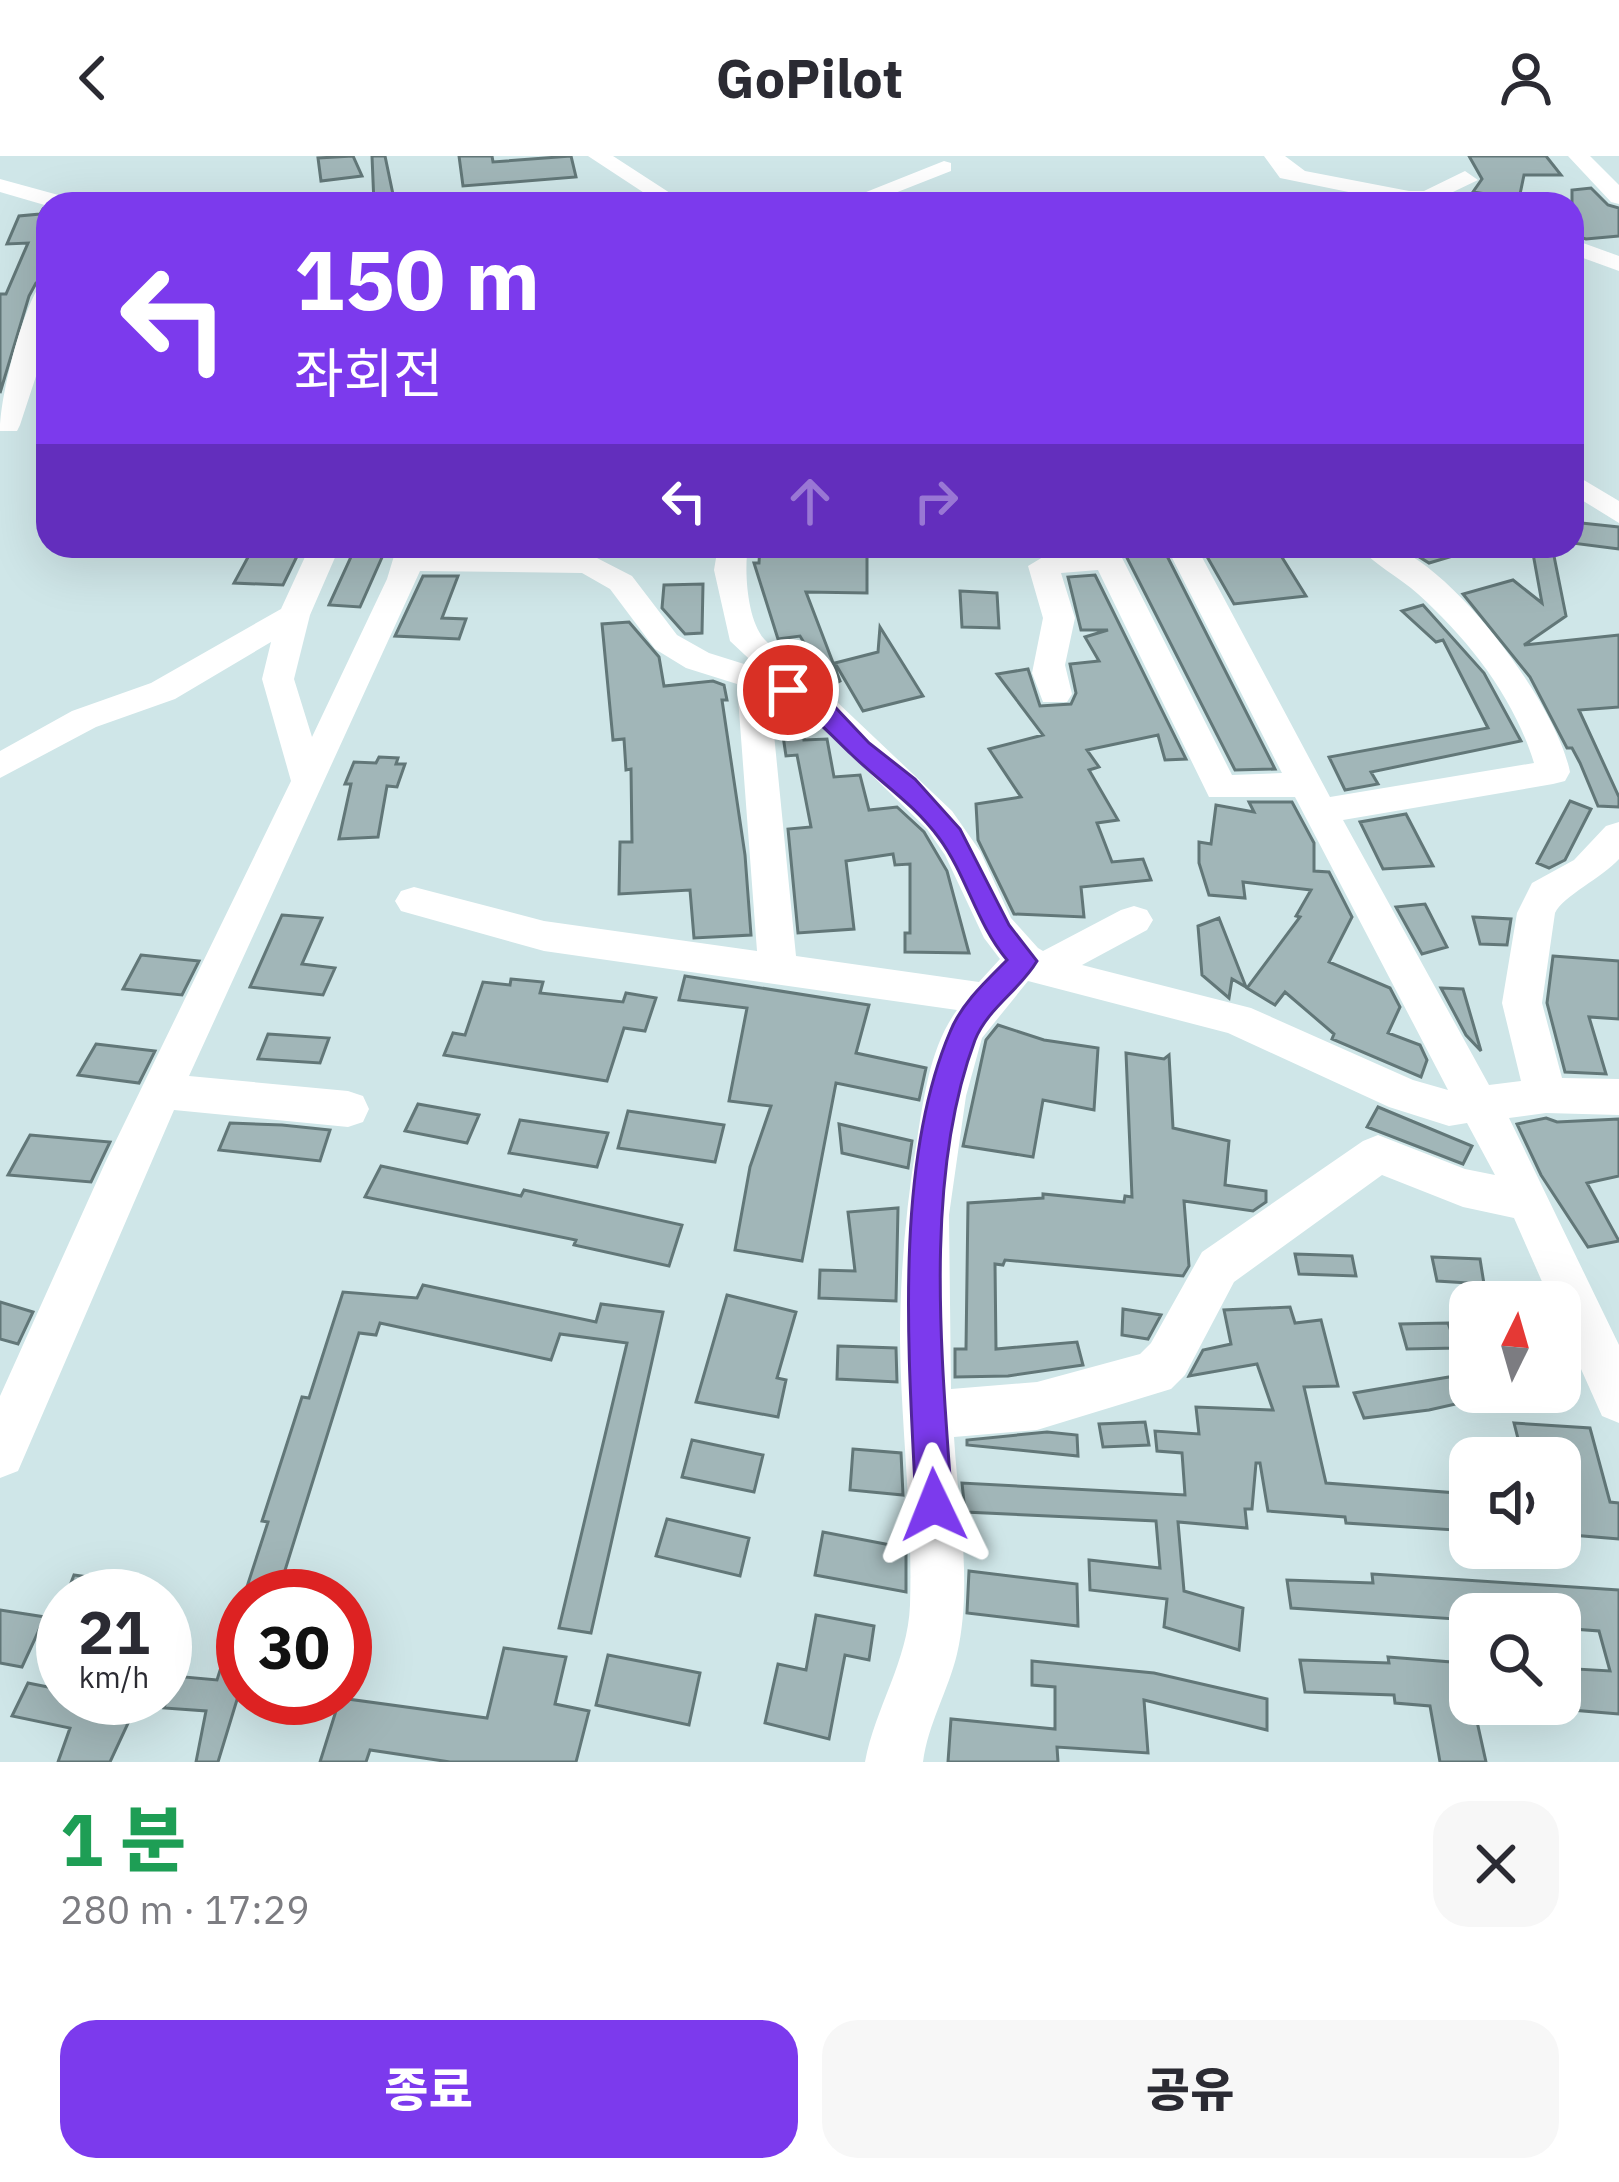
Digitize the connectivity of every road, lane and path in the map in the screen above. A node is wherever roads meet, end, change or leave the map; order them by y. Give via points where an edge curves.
1 (598, 156) edge
2 (1274, 156) edge
3 (1578, 156) edge
4 (944, 167) dead end
5 (1373, 172) dead end
6 (1465, 177) dead end
7 (0, 184) edge
8 (656, 192) edge
9 (878, 192) edge
10 (1388, 192) edge
11 (1408, 192) edge
12 (1446, 192) edge
13 (36, 195) edge
14 (1619, 197) edge
15 (1584, 250) edge
16 (1615, 261) edge
17 (36, 310) edge
18 (11, 425) edge
19 (1584, 489) edge
20 (1619, 514) edge
21 (320, 558) edge
22 (408, 558) edge
23 (480, 558) edge
24 (732, 558) edge
25 (1081, 558) edge
26 (1107, 558) edge
27 (1186, 558) edge
28 (1392, 558) edge
29 (294, 615) junction
30 (753, 678) junction
31 (1055, 694) dead end
32 (812, 700) junction
33 (0, 766) edge
34 (309, 783) junction
35 (1314, 797) junction
36 (1619, 836) edge
37 (414, 901) dead end
38 (1134, 920) dead end
39 (1034, 966) junction
40 (777, 967) junction
41 (987, 999) junction
42 (162, 1091) junction
43 (1546, 1095) junction
44 (1619, 1097) edge
45 (1480, 1107) junction
46 (348, 1109) dead end
47 (1530, 1202) junction
48 (1619, 1399) edge
49 (931, 1415) junction
50 (0, 1453) edge
51 (894, 1762) edge

1 - 8 street
2 - 10 street via 1301,177
3 - 14 street
4 - 9 street
5 - 11 street
6 - 12 street
7 - 13 street
15 - 16 street
17 - 18 street
19 - 20 street
21 - 29 street
22 - 34 street
23 - 30 street via 610,572 630,586 656,634 682,654
24 - 32 street via 746,641
25 - 31 street via 1043,566 1058,606 1046,665
26 - 35 street via 1221,788
27 - 35 street
28 - 35 street via 1480,634 1513,681 1553,772
29 - 33 street via 164,691 85,719
29 - 34 street via 278,679
30 - 32 street
30 - 40 street
32 - 39 street via 951,835 999,932
34 - 42 street
35 - 45 street
36 - 43 street via 1587,870 1545,893 1536,913 1522,1003
37 - 40 street via 544,936
38 - 39 street
39 - 41 street
39 - 45 street via 1237,1019 1404,1095
40 - 41 street
41 - 49 street via 963,1033 945,1096 927,1215
42 - 46 street
42 - 50 street
43 - 44 street
43 - 45 street
45 - 47 street
47 - 48 street
47 - 49 street via 1463,1188 1378,1154 1218,1267 1154,1373 1037,1406
49 - 51 street via 937,1608

